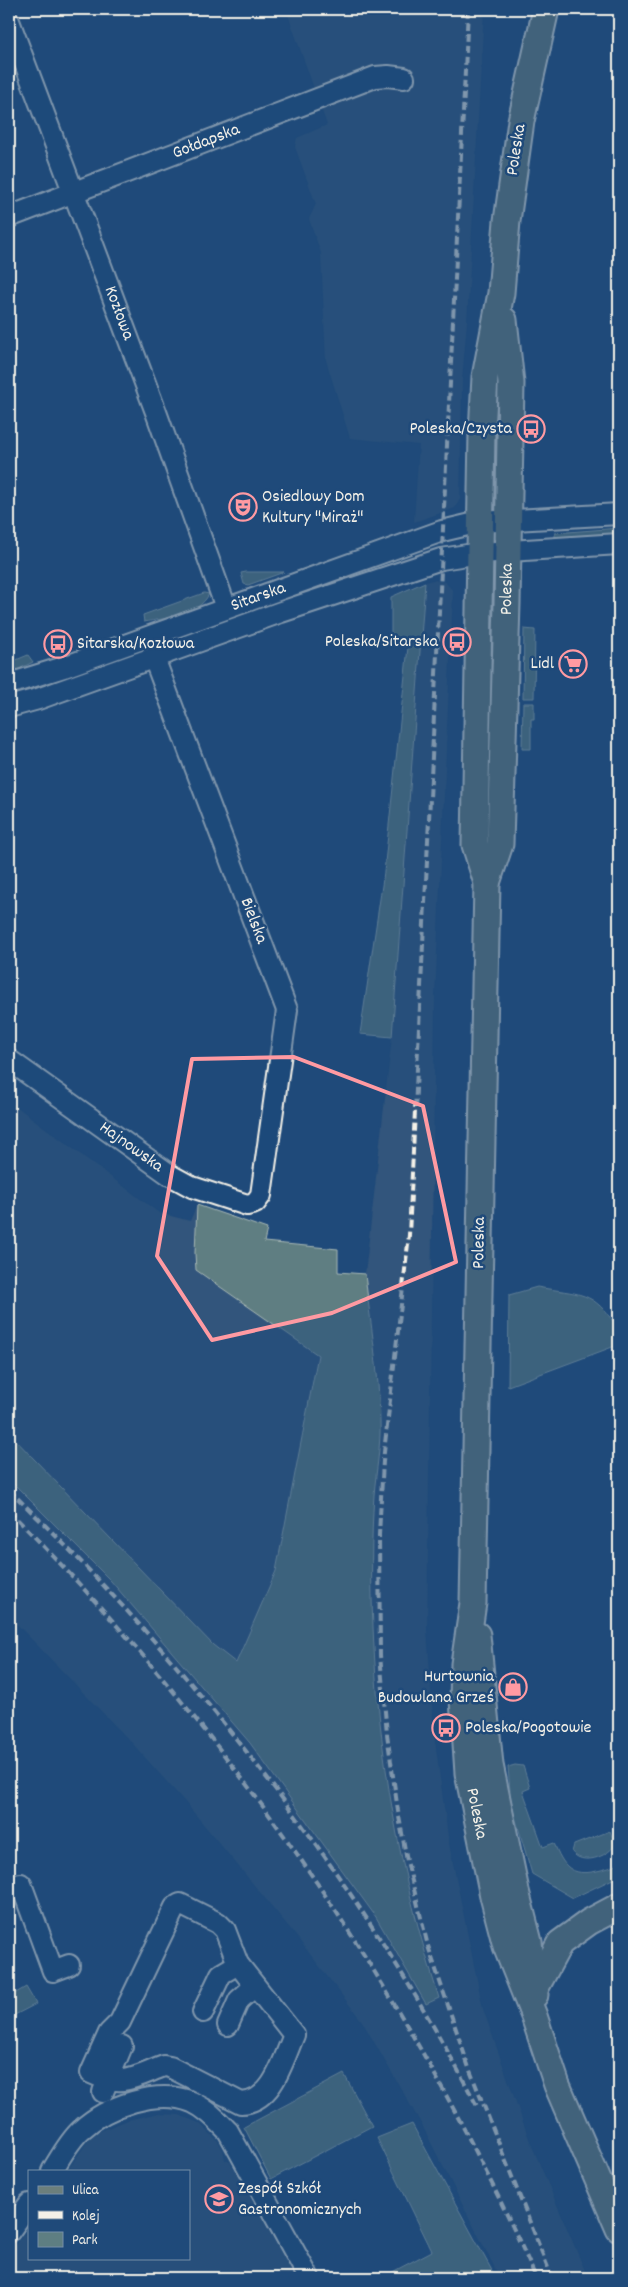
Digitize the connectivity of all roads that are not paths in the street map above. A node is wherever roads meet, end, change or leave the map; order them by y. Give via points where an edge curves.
1 (546, 9) edge
2 (9, 21) edge
3 (404, 78) dead end
4 (74, 192) junction
5 (9, 217) edge
6 (502, 293) junction
7 (482, 432) junction
8 (510, 432) junction
9 (619, 514) edge
10 (508, 520) junction
11 (480, 522) junction
12 (619, 544) edge
13 (508, 551) junction
14 (480, 553) junction
15 (448, 558) junction
16 (480, 583) junction
17 (226, 608) junction
18 (479, 648) junction
19 (506, 649) junction
20 (154, 658) junction
21 (9, 684) edge
22 (9, 707) edge
23 (486, 883) junction
24 (9, 1060) edge
25 (261, 1195) joint
26 (9, 1887) edge
27 (619, 1906) edge
28 (589, 1922) junction
29 (560, 1943) junction
30 (517, 1944) junction
31 (238, 1964) junction
32 (69, 1965) dead end
33 (255, 1986) junction
34 (535, 1989) junction
35 (203, 2012) dead end
36 (534, 2016) junction
37 (228, 2025) dead end
38 (122, 2046) dead end
39 (270, 2058) dead end
40 (104, 2087) junction
41 (249, 2102) junction
42 (53, 2170) edge
43 (28, 2205) edge
44 (619, 2228) edge
45 (9, 2232) edge
46 (309, 2278) edge

1 - 6 main road, Poleska via 521,121 507,221
2 - 4 street, Kozłowa
3 - 4 street, Gołdapska via 375,77
4 - 5 street, Gołdapska
4 - 17 street, Kozłowa
6 - 7 main road, Poleska via 485,377
6 - 8 main road, Poleska via 511,383
7 - 8 main road
7 - 11 main road, Poleska
8 - 10 main road, Poleska
9 - 10 street, Sitarska
10 - 11 street, Sitarska
10 - 13 main road, Poleska
11 - 14 main road, Poleska
11 - 17 street, Sitarska via 442,531
12 - 13 street, Sitarska
13 - 14 street, Sitarska
13 - 19 main road, Poleska
14 - 15 street, Sitarska
14 - 16 main road, Poleska
15 - 16 street, Poleska
15 - 20 street, Sitarska via 281,612
16 - 18 main road, Poleska
17 - 21 street, Sitarska
18 - 19 main road
18 - 23 main road, Poleska via 475,845
19 - 23 main road, Poleska via 500,844
20 - 22 street, Sitarska
20 - 25 street, Bielska via 287,1010
23 - 30 main road, Poleska via 472,1603 463,1700 468,1773
24 - 25 street, Hajnowska via 170,1176 192,1187 247,1205 255,1203
26 - 32 street via 21,1884 53,1971
27 - 28 main road
28 - 29 main road
28 - 30 main road via 562,1926
29 - 30 main road
29 - 34 main road
30 - 34 main road, Poleska
30 - 36 main road, Poleska
31 - 33 street
31 - 35 street via 222,1974
31 - 40 street via 230,1940 218,1923 177,1904 120,2022 109,2033 91,2073
33 - 37 street via 239,2000
33 - 41 street via 294,2035 271,2087
34 - 36 main road, Poleska
36 - 44 main road, Poleska via 557,2085
38 - 40 street
39 - 41 street
40 - 41 street via 164,2066 241,2103
42 - 46 street via 79,2131 90,2122 149,2098 191,2102 214,2116 228,2131
43 - 45 street

